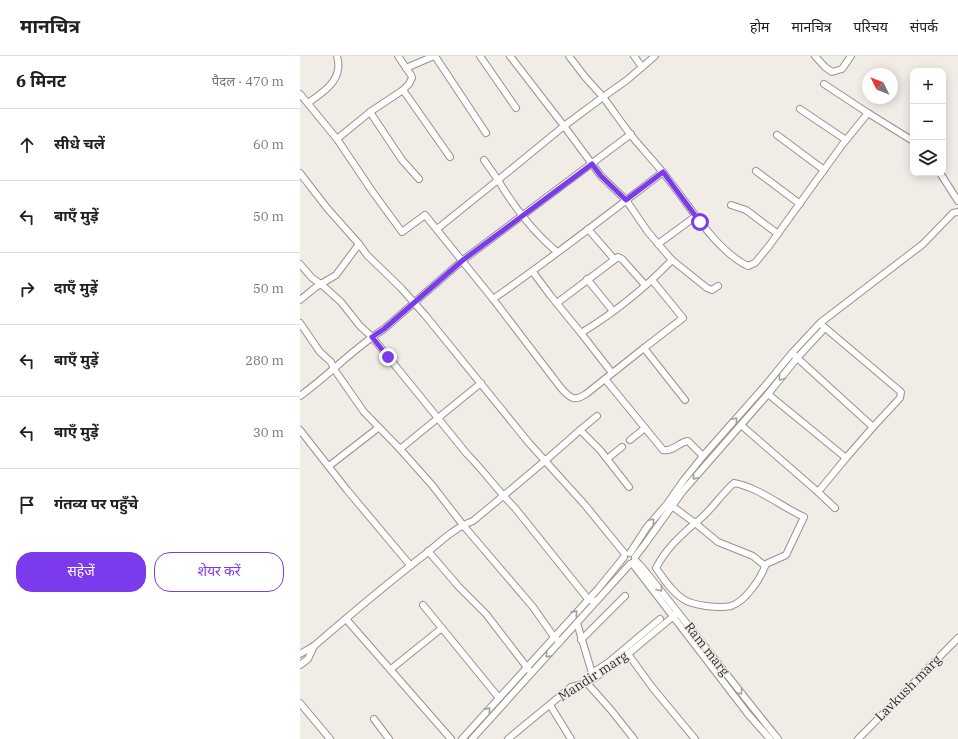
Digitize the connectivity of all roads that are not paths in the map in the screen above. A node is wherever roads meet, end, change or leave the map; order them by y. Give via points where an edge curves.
1 (337, 56) edge
2 (398, 56) edge
3 (434, 56) edge
4 (480, 56) edge
5 (510, 56) edge
6 (569, 56) edge
7 (634, 56) edge
8 (655, 56) edge
9 (815, 56) edge
10 (851, 56) edge
11 (642, 67) junction
12 (406, 68) junction
13 (824, 84) dead end
14 (403, 90) junction
15 (300, 94) edge
16 (603, 97) junction
17 (308, 103) junction
18 (516, 108) dead end
19 (800, 109) dead end
20 (370, 112) junction
21 (868, 114) junction
22 (564, 126) junction
23 (486, 133) dead end
24 (630, 134) junction
25 (777, 135) dead end
26 (337, 139) junction
27 (846, 140) junction
28 (911, 140) edge
29 (450, 157) dead end
30 (484, 160) dead end
31 (592, 164) junction
32 (756, 170) dead end
33 (824, 170) junction
34 (663, 172) junction
35 (300, 173) edge
36 (942, 176) edge
37 (419, 179) dead end
38 (498, 180) junction
39 (626, 200) junction
40 (958, 201) edge
41 (800, 204) junction
42 (731, 205) dead end
43 (958, 212) edge
44 (522, 215) junction
45 (696, 216) junction
46 (437, 229) junction
47 (588, 229) junction
48 (778, 234) junction
49 (359, 244) junction
50 (658, 244) junction
51 (557, 252) junction
52 (463, 260) junction
53 (614, 260) junction
54 (672, 260) junction
55 (300, 264) edge
56 (533, 272) junction
57 (587, 279) junction
58 (652, 280) junction
59 (321, 284) junction
60 (645, 285) junction
61 (718, 286) dead end
62 (493, 299) junction
63 (300, 300) edge
64 (414, 302) junction
65 (557, 303) junction
66 (613, 311) junction
67 (300, 323) edge
68 (823, 326) junction
69 (581, 333) junction
70 (372, 337) junction
71 (644, 348) junction
72 (792, 353) junction
73 (797, 358) junction
74 (334, 369) junction
75 (612, 373) junction
76 (605, 379) junction
77 (481, 383) junction
78 (768, 394) junction
79 (300, 396) edge
80 (685, 400) dead end
81 (597, 416) dead end
82 (438, 418) junction
83 (741, 425) junction
84 (873, 427) junction
85 (378, 428) junction
86 (645, 428) junction
87 (300, 430) edge
88 (580, 430) junction
89 (630, 440) dead end
90 (622, 447) dead end
91 (400, 449) junction
92 (703, 456) junction
93 (846, 458) junction
94 (607, 459) junction
95 (544, 462) junction
96 (329, 466) junction
97 (629, 486) dead end
98 (818, 492) junction
99 (503, 496) junction
100 (672, 506) junction
101 (835, 508) dead end
102 (463, 524) junction
103 (695, 524) junction
104 (428, 551) junction
105 (630, 558) junction
106 (410, 565) junction
107 (765, 566) junction
108 (625, 596) dead end
109 (588, 599) junction
110 (595, 601) junction
111 (423, 605) dead end
112 (675, 614) junction
113 (346, 619) junction
114 (660, 619) dead end
115 (577, 623) junction
116 (442, 628) junction
117 (554, 637) junction
118 (958, 638) edge
119 (581, 640) junction
120 (560, 642) junction
121 (314, 646) junction
122 (300, 654) edge
123 (628, 654) junction
124 (300, 665) edge
125 (526, 668) junction
126 (391, 669) junction
127 (532, 673) junction
128 (587, 683) junction
129 (499, 698) junction
130 (300, 703) edge
131 (550, 705) junction
132 (374, 719) dead end
133 (511, 738) edge
134 (330, 739) edge
135 (389, 739) edge
136 (451, 739) edge
137 (462, 739) edge
138 (472, 739) edge
139 (571, 739) edge
140 (634, 739) edge
141 (695, 739) edge
142 (770, 739) edge
143 (778, 739) edge
144 (858, 739) edge

1 - 17 street via 338,69 333,80
2 - 12 street
3 - 12 street
3 - 23 street
4 - 18 street
5 - 22 street
6 - 16 street
7 - 11 street
8 - 11 street
9 - 10 street via 832,72 842,69
11 - 16 street
12 - 14 street via 412,78
13 - 21 street
14 - 20 street
14 - 29 street
15 - 17 street
16 - 22 street
16 - 24 street
17 - 26 street
19 - 27 street
20 - 26 street
20 - 37 street via 402,160
21 - 27 street
21 - 28 street
22 - 31 street
22 - 38 street
24 - 31 street
24 - 34 street
25 - 33 street
26 - 46 street via 402,232 426,215
27 - 33 street
30 - 38 street
31 - 39 street
31 - 44 street
32 - 41 street
33 - 41 street
34 - 39 street
34 - 45 street
35 - 49 street, Ram marg
36 - 40 street
38 - 44 street
38 - 46 street
39 - 47 street
39 - 50 street
41 - 48 street
42 - 48 street via 746,210
43 - 68 street via 953,213 923,244
44 - 51 street
44 - 52 street
45 - 48 street via 725,250 748,266 755,263
45 - 50 street
46 - 52 street
47 - 51 street
47 - 53 street
49 - 59 street via 336,274
49 - 64 street, Ram marg
50 - 54 street
51 - 56 street
52 - 62 street
52 - 64 street
53 - 57 street
53 - 60 street via 622,258
54 - 58 street
54 - 61 street via 706,288 712,290
55 - 59 street
56 - 62 street
56 - 65 street
57 - 65 street
57 - 66 street
58 - 60 street
58 - 71 street via 683,318
59 - 63 street
59 - 70 street
60 - 66 street
62 - 76 street via 568,395 579,398
64 - 70 street
64 - 77 street, Ram marg
65 - 69 street
66 - 69 street
67 - 74 street
68 - 72 street
68 - 73 street
68 - 84 street via 901,392 900,398
69 - 75 street
70 - 74 street
70 - 82 street
71 - 75 street
71 - 80 street
72 - 73 street
92 -> 72 street
73 -> 78 street
73 - 84 street
74 - 79 street
74 - 85 street
75 - 76 street
76 - 86 street
77 - 82 street
77 - 95 street, Ram marg
78 - 83 street
78 - 93 street
81 - 88 street
82 - 91 street
82 - 99 street
83 - 98 street
83 -> 100 street
84 - 93 street
85 - 91 street
85 - 96 street
86 - 89 street
86 - 92 street via 663,450 670,450 688,441
87 - 96 street
88 - 94 street
88 - 95 street
90 - 94 street
91 - 102 street
105 -> 92 street via 647,527
93 - 98 street
94 - 97 street
95 - 99 street
95 - 105 street, Ram marg via 586,505
96 - 106 street
98 - 101 street
99 - 102 street via 473,521
99 - 109 street via 516,508
100 - 103 street
100 - 105 street via 646,544
102 - 104 street
102 - 117 street via 533,607
103 - 107 street via 718,542 752,556
103 - 107 street via 734,483 763,494 804,517 786,555
103 - 107 street via 672,543 656,568 669,586 684,600 715,608 731,606 753,587
104 - 106 street
104 - 125 street via 486,614
105 - 109 street
105 - 110 street
105 - 112 street, Ram marg via 641,566
106 - 113 street
108 - 119 street
109 - 110 street
117 -> 109 street
110 - 115 street
111 - 116 street
112 - 123 street, Mandir marg
112 - 142 street via 748,714
112 -> 143 street, Ram marg
113 - 121 street
113 - 126 street
114 - 119 street via 592,673
115 - 119 street
115 - 120 street
116 - 126 street
116 - 129 street
117 - 120 street
117 - 125 street
118 - 144 street, Lavkush marg
120 -> 127 street
121 - 122 street
121 - 124 street via 308,659
123 - 128 street, Mandir marg
123 - 141 street
125 - 127 street
125 - 129 street
126 - 136 street
127 - 138 street
128 - 131 street, Mandir marg via 571,687
128 - 140 street
137 -> 129 street
130 - 134 street
131 - 133 street, Mandir marg
131 - 139 street
132 - 135 street

